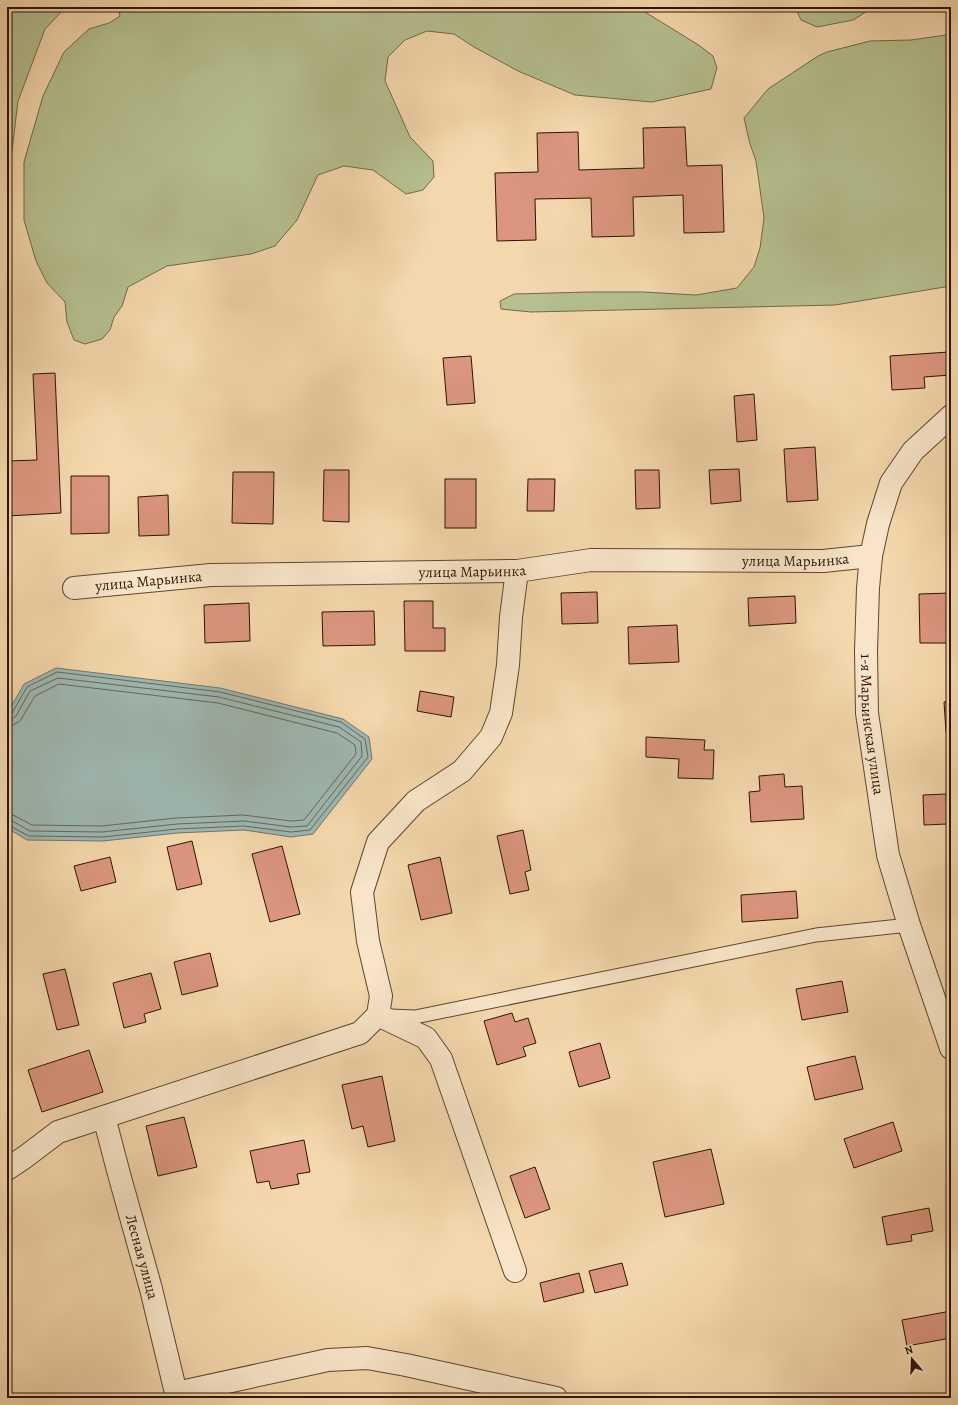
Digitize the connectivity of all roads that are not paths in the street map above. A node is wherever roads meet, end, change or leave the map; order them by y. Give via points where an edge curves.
1 (951, 416) edge
2 (871, 556) junction
3 (517, 570) junction
4 (74, 588) dead end
5 (909, 925) junction
6 (378, 1016) junction
7 (951, 1048) edge
8 (104, 1117) junction
9 (7, 1169) edge
10 (515, 1271) dead end
11 (489, 1391) edge
12 (175, 1396) edge
13 (556, 1398) edge

1 - 2 street, 1-я Марьинская улица via 914,451 890,483
2 - 3 street, улица Марьинка via 823,561 591,560
2 - 5 street, 1-я Марьинская улица via 867,635 868,713 888,855
3 - 4 street, улица Марьинка via 211,575
3 - 6 street via 501,713 491,737 462,771 416,801 378,842 362,892 368,941 381,996
5 - 6 lane via 816,935 415,1017
5 - 7 street, 1-я Марьинская улица
6 - 8 street via 360,1033
6 - 10 street via 426,1038 441,1059
8 - 9 street via 58,1132
8 - 12 street, Лесная улица via 151,1289
11 - 12 street via 406,1365 367,1358 328,1360
11 - 13 street

